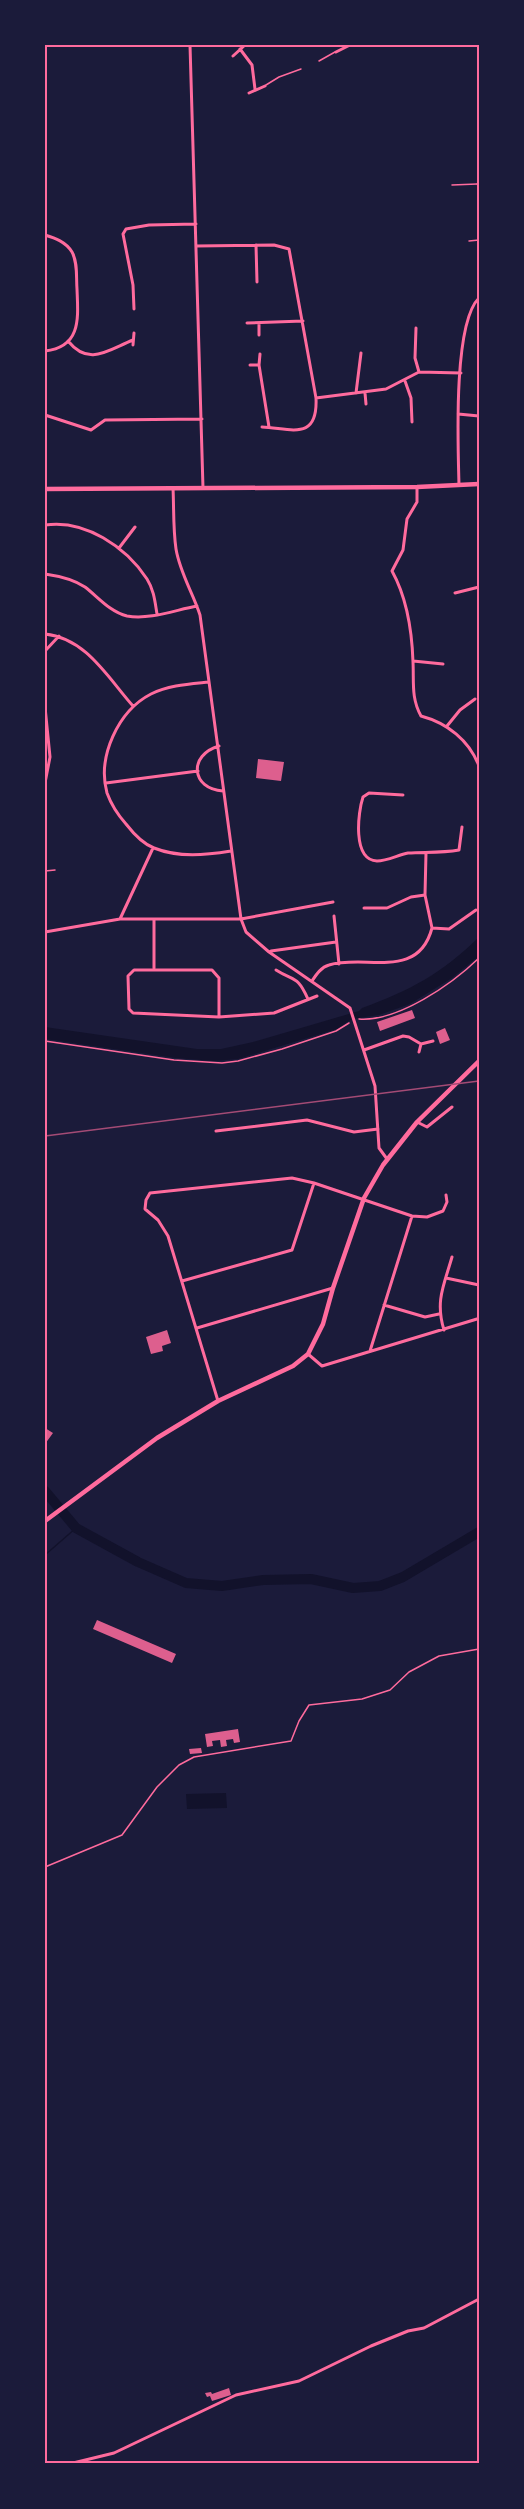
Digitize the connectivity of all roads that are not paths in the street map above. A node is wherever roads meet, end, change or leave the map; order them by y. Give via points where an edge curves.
1 (190, 45) edge
2 (245, 45) edge
3 (348, 45) edge
4 (240, 49) junction
5 (336, 52) joint
6 (233, 56) dead end
7 (319, 61) dead end
8 (301, 69) dead end
9 (265, 86) joint
10 (255, 89) junction
11 (249, 93) dead end
12 (479, 184) edge
13 (452, 185) dead end
14 (196, 224) junction
15 (45, 235) edge
16 (479, 240) edge
17 (469, 241) dead end
18 (256, 245) junction
19 (196, 246) junction
20 (257, 282) dead end
21 (479, 298) edge
22 (134, 309) dead end
23 (303, 321) junction
24 (247, 323) dead end
25 (259, 323) junction
26 (416, 328) dead end
27 (134, 333) dead end
28 (259, 335) dead end
29 (133, 339) junction
30 (68, 341) junction
31 (133, 345) dead end
32 (45, 351) edge
33 (361, 353) dead end
34 (260, 354) dead end
35 (250, 365) dead end
36 (259, 365) junction
37 (419, 372) junction
38 (461, 373) junction
39 (405, 381) junction
40 (356, 393) junction
41 (365, 393) junction
42 (316, 398) junction
43 (366, 404) dead end
44 (458, 414) junction
45 (45, 415) edge
46 (479, 416) edge
47 (202, 419) junction
48 (412, 422) dead end
49 (262, 427) dead end
50 (269, 427) junction
51 (459, 484) junction
52 (479, 484) edge
53 (417, 487) junction
54 (173, 488) junction
55 (203, 488) junction
56 (45, 489) edge
57 (45, 525) edge
58 (135, 527) dead end
59 (119, 548) junction
60 (45, 574) edge
61 (479, 587) edge
62 (455, 593) dead end
63 (197, 606) junction
64 (157, 614) junction
65 (45, 634) edge
66 (59, 636) junction
67 (45, 651) edge
68 (413, 661) junction
69 (443, 664) dead end
70 (209, 682) junction
71 (475, 699) dead end
72 (133, 706) junction
73 (45, 707) edge
74 (447, 726) junction
75 (219, 746) junction
76 (478, 759) edge
77 (479, 766) edge
78 (198, 771) junction
79 (45, 783) edge
80 (106, 783) junction
81 (224, 791) junction
82 (403, 795) dead end
83 (462, 827) dead end
84 (153, 848) junction
85 (232, 851) junction
86 (426, 853) junction
87 (55, 870) dead end
88 (45, 871) edge
89 (425, 895) junction
90 (333, 902) dead end
91 (364, 908) dead end
92 (476, 910) dead end
93 (334, 916) dead end
94 (120, 919) junction
95 (154, 919) junction
96 (241, 919) junction
97 (432, 928) junction
98 (45, 932) edge
99 (336, 942) junction
100 (269, 952) junction
101 (339, 964) junction
102 (154, 968) junction
103 (276, 970) dead end
104 (312, 982) junction
105 (318, 996) dead end
106 (308, 999) junction
107 (219, 1017) junction
108 (433, 1041) dead end
109 (421, 1044) junction
110 (364, 1050) junction
111 (419, 1052) dead end
112 (479, 1061) edge
113 (452, 1107) dead end
114 (417, 1122) junction
115 (378, 1129) junction
116 (216, 1131) dead end
117 (387, 1159) junction
118 (314, 1183) junction
119 (446, 1195) dead end
120 (364, 1198) junction
121 (412, 1216) junction
122 (452, 1257) dead end
123 (446, 1278) junction
124 (182, 1281) junction
125 (479, 1285) edge
126 (333, 1288) junction
127 (384, 1305) junction
128 (439, 1314) junction
129 (478, 1319) edge
130 (197, 1328) junction
131 (444, 1330) junction
132 (370, 1351) junction
133 (308, 1354) junction
134 (218, 1401) junction
135 (45, 1521) edge
136 (479, 2299) edge
137 (69, 2464) edge

1 - 14 street
2 - 4 street
3 - 5 street
4 - 6 street
4 - 10 street via 252,65
5 - 7 lane
8 - 9 lane
9 - 10 street
10 - 11 street
12 - 13 lane
14 - 19 street
14 - 22 street via 126,229 123,234
15 - 30 street via 65,245 75,260 78,320
16 - 17 lane
18 - 19 street
18 - 20 street
18 - 23 street via 289,249
19 - 47 street
21 - 38 street via 466,321
23 - 25 street
23 - 42 street
24 - 25 street
25 - 28 street
26 - 37 street via 415,358
27 - 29 street
29 - 30 street via 90,356 78,353
29 - 31 street
30 - 32 street
33 - 40 street
34 - 36 street
35 - 36 street
36 - 50 street
37 - 38 street
37 - 39 street
38 - 44 street
39 - 41 street
39 - 48 street via 411,398
40 - 41 street
40 - 42 street
41 - 43 street
42 - 50 street via 314,420 307,427 283,431
44 - 46 street
44 - 51 street
45 - 47 street via 91,430 105,420
47 - 55 street
49 - 50 street
51 - 52 main road
51 - 53 main road
53 - 55 main road
53 - 68 street via 417,501 408,519 403,550 392,571 405,598
54 - 55 main road
54 - 56 main road
54 - 63 street via 176,550
57 - 59 street via 77,527 104,537
58 - 59 street
59 - 64 street via 148,580
60 - 64 street via 62,576 83,586 126,616
61 - 62 street
63 - 64 street
63 - 70 street
65 - 66 street
66 - 67 street
66 - 72 street via 84,649
68 - 69 street
68 - 74 street via 415,705 421,716
70 - 72 street via 151,694
70 - 75 street
71 - 74 street
72 - 80 street via 109,748 104,770
73 - 79 street via 50,757
74 - 76 street
75 - 78 street via 202,754
75 - 81 street
76 - 77 street
78 - 80 street
78 - 81 street via 206,786
80 - 84 street via 118,815
81 - 85 street
82 - 86 street via 369,792 363,796 360,849 376,861
83 - 86 street via 459,850
84 - 85 street via 194,855
84 - 94 street
85 - 96 street
86 - 89 street
87 - 88 lane
89 - 91 street via 387,908
89 - 97 street
90 - 96 street
92 - 97 street via 449,929
93 - 99 street
94 - 95 street
94 - 98 street
95 - 96 street
95 - 102 street
96 - 100 street via 246,932
97 - 101 street via 420,950 404,960
99 - 100 street
99 - 101 street
100 - 104 street
101 - 104 street via 323,968
102 - 107 street via 212,970 219,978
102 - 107 street via 134,970 128,976 129,1009 133,1013
103 - 106 street via 301,984
104 - 110 street via 351,1010
105 - 106 street
106 - 107 street via 274,1013
108 - 109 street
109 - 110 street via 403,1036
109 - 111 street
110 - 115 street via 375,1086
112 - 114 main road
113 - 114 street via 427,1127
114 - 117 main road
115 - 116 street via 354,1132 307,1120
115 - 117 street via 379,1148
117 - 120 main road
118 - 120 street
118 - 124 street via 292,1250
118 - 124 street via 292,1178 150,1193 145,1209 168,1236
119 - 121 street via 441,1212 427,1217
120 - 121 street
120 - 126 main road
121 - 127 street
122 - 123 street
123 - 125 street
123 - 128 street via 438,1302
124 - 130 street
126 - 130 street
126 - 133 main road via 323,1324
127 - 128 street via 426,1317
127 - 132 street
128 - 131 street
129 - 131 street
130 - 134 street
131 - 132 street
132 - 133 street via 322,1366
133 - 134 main road via 293,1366
134 - 135 main road via 157,1438
136 - 137 street via 424,2328 371,2346 299,2381 236,2395 114,2453

